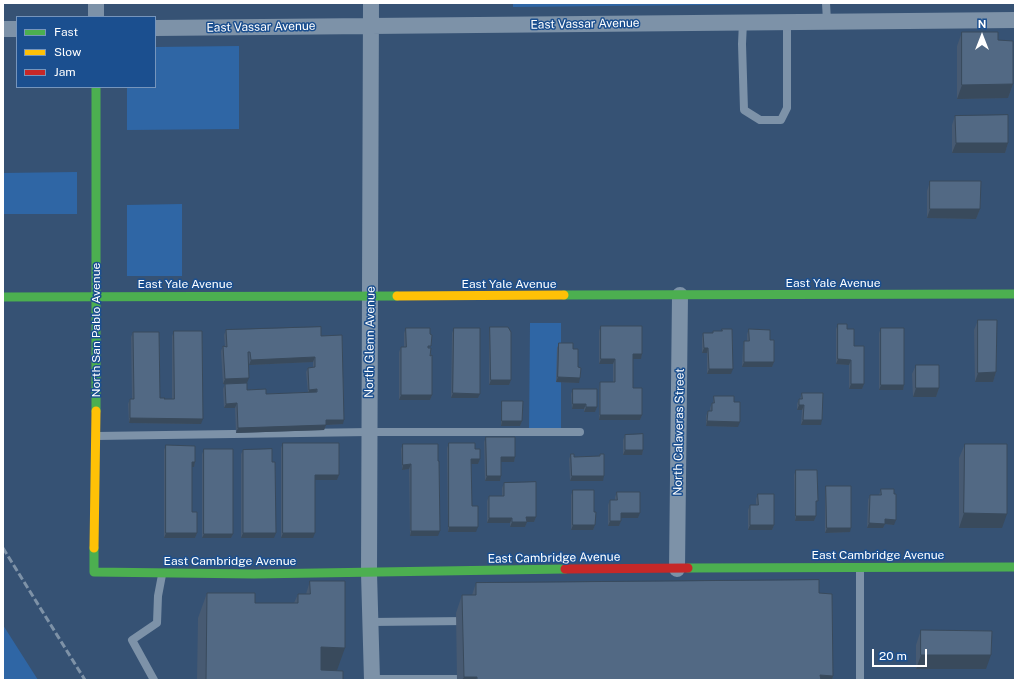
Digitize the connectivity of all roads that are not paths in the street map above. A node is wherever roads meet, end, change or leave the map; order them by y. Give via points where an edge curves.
1 (96, 3) edge
2 (371, 3) edge
3 (826, 3) edge
4 (96, 16) edge
5 (1015, 20) edge
6 (827, 21) junction
7 (743, 22) junction
8 (787, 22) junction
9 (371, 26) junction
10 (156, 28) edge
11 (3, 29) edge
12 (16, 29) edge
13 (96, 88) edge
14 (1015, 294) edge
15 (680, 295) junction
16 (371, 296) junction
17 (3, 297) edge
18 (96, 297) junction
19 (369, 432) junction
20 (580, 432) dead end
21 (96, 436) junction
22 (860, 567) junction
23 (1015, 567) edge
24 (677, 569) junction
25 (94, 572) joint
26 (369, 573) junction
27 (162, 574) junction
28 (471, 621) edge
29 (371, 622) junction
30 (474, 679) edge
31 (154, 680) edge
32 (372, 680) edge
33 (860, 680) edge

1 - 4 street
2 - 9 street, North Glenn Avenue
3 - 6 lane
5 - 6 street, East Vassar Avenue
6 - 8 street, East Vassar Avenue
7 - 8 street, East Vassar Avenue
7 - 8 lane via 744,110 760,120 781,120 787,108
7 - 9 street, East Vassar Avenue
9 - 10 street, East Vassar Avenue
9 - 16 street, North Glenn Avenue
11 - 12 street
13 - 18 street, North San Pablo Avenue
14 - 15 street, East Yale Avenue
15 - 16 street, East Yale Avenue
15 - 24 street, North Calaveras Street
16 - 18 street, East Yale Avenue
16 - 19 street, North Glenn Avenue
17 - 18 street, East Yale Avenue
18 - 21 street, North San Pablo Avenue
19 - 20 lane
19 - 21 lane
19 - 26 street, North Glenn Avenue
21 - 25 street, North San Pablo Avenue
22 - 23 street, East Cambridge Avenue
22 - 24 street, East Cambridge Avenue
22 - 33 lane
24 - 26 street, East Cambridge Avenue via 518,574
25 - 27 street, East Cambridge Avenue
26 - 27 street, East Cambridge Avenue
26 - 29 street, North Glenn Avenue
27 - 31 lane via 156,624 132,640
28 - 29 lane
29 - 32 street, North Glenn Avenue
30 - 32 lane

